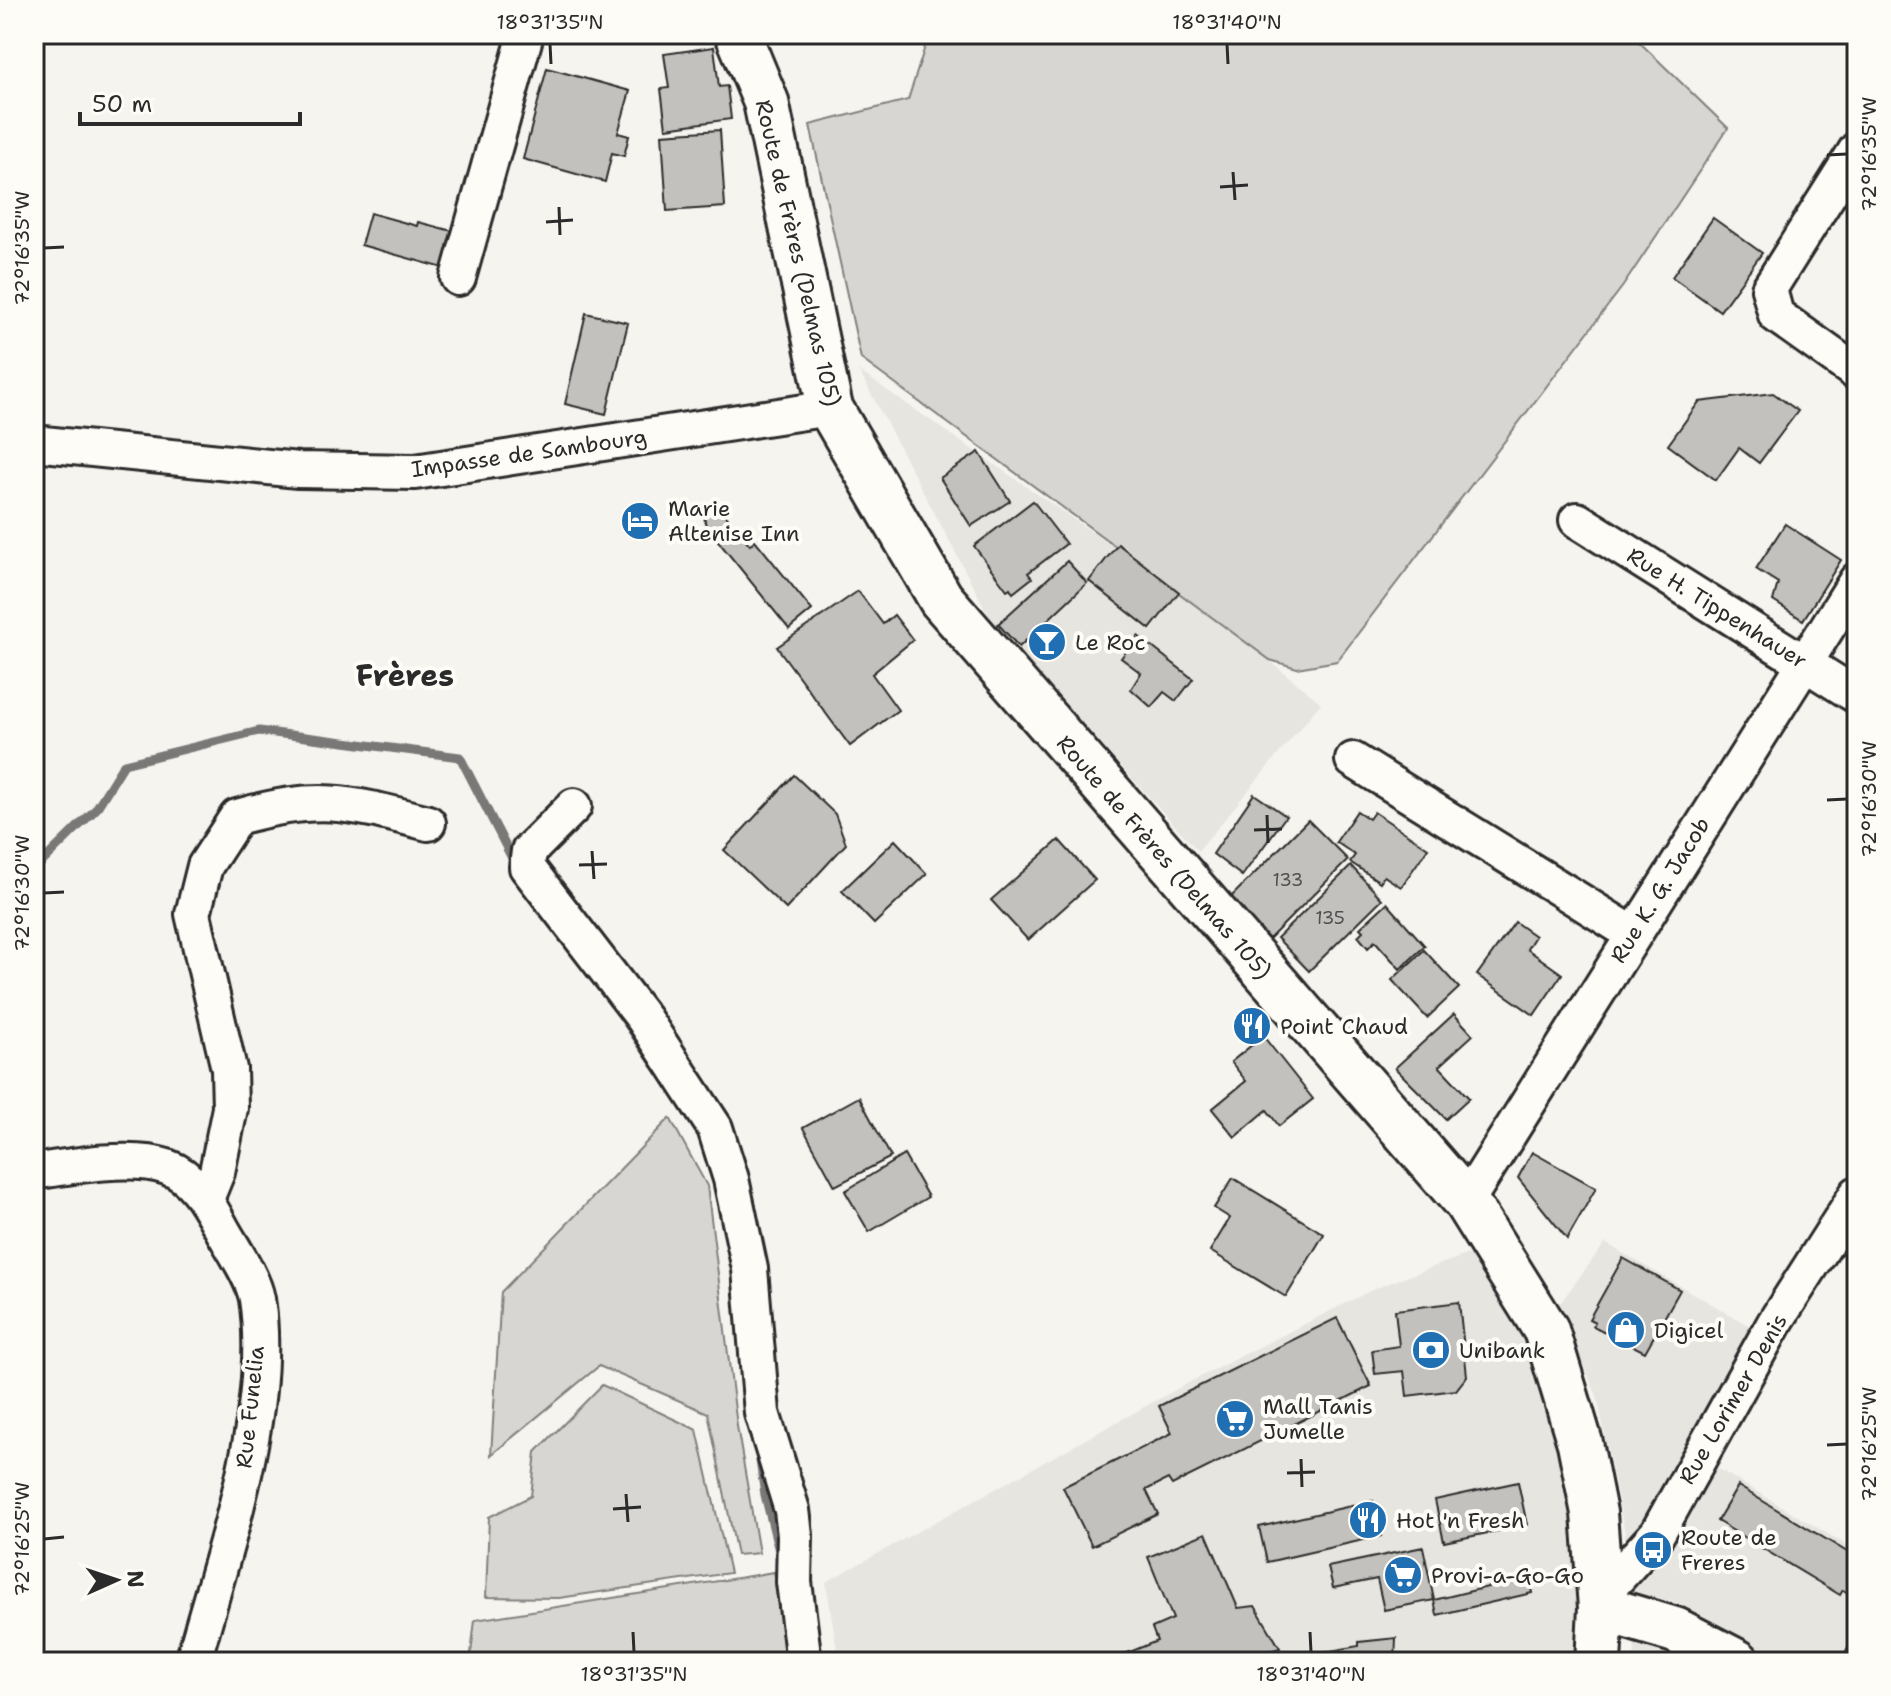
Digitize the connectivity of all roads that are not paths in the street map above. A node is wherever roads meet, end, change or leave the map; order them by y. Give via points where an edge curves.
1 (526, 34) edge
2 (738, 34) edge
3 (1857, 149) edge
4 (458, 278) dead end
5 (1857, 373) edge
6 (830, 408) junction
7 (34, 443) edge
8 (1577, 520) dead end
9 (1857, 580) edge
10 (1802, 662) junction
11 (1857, 696) edge
12 (1353, 760) dead end
13 (574, 806) dead end
14 (428, 823) dead end
15 (1633, 934) junction
16 (34, 1172) edge
17 (1857, 1194) edge
18 (206, 1199) junction
19 (1466, 1202) junction
20 (1600, 1603) junction
21 (193, 1662) edge
22 (804, 1662) edge
23 (1598, 1662) edge
24 (1737, 1662) edge

1 - 4 street
2 - 6 main road, Route de Frères (Delmas 105) via 766,102
3 - 5 street via 1769,289 1776,315
6 - 7 street, Impasse de Sambourg via 415,472 298,470
6 - 19 main road, Route de Frères (Delmas 105) via 941,599
8 - 10 street, Rue H. Tippenhauer
9 - 10 street, Rue K. G. Jacob
10 - 11 street, Rue H. Tippenhauer
10 - 15 street, Rue K. G. Jacob
12 - 15 street
13 - 22 street via 529,851 527,867 644,1019 715,1128 750,1269 762,1413 792,1510
14 - 18 street via 347,802 288,803 237,817 205,866 193,914 229,1069 230,1108
15 - 19 street, Rue K. G. Jacob
16 - 18 street, Rue Funelia via 117,1163 165,1166 185,1176
17 - 20 street, Rue Lorimer Denis via 1774,1324 1657,1534
18 - 21 street, Rue Funelia via 257,1297 259,1357 239,1496
19 - 20 main road, Route de Frères (Delmas 105) via 1546,1330 1580,1443 1594,1513
20 - 23 main road, Route de Frères (Delmas 105)
20 - 24 main road via 1675,1630

